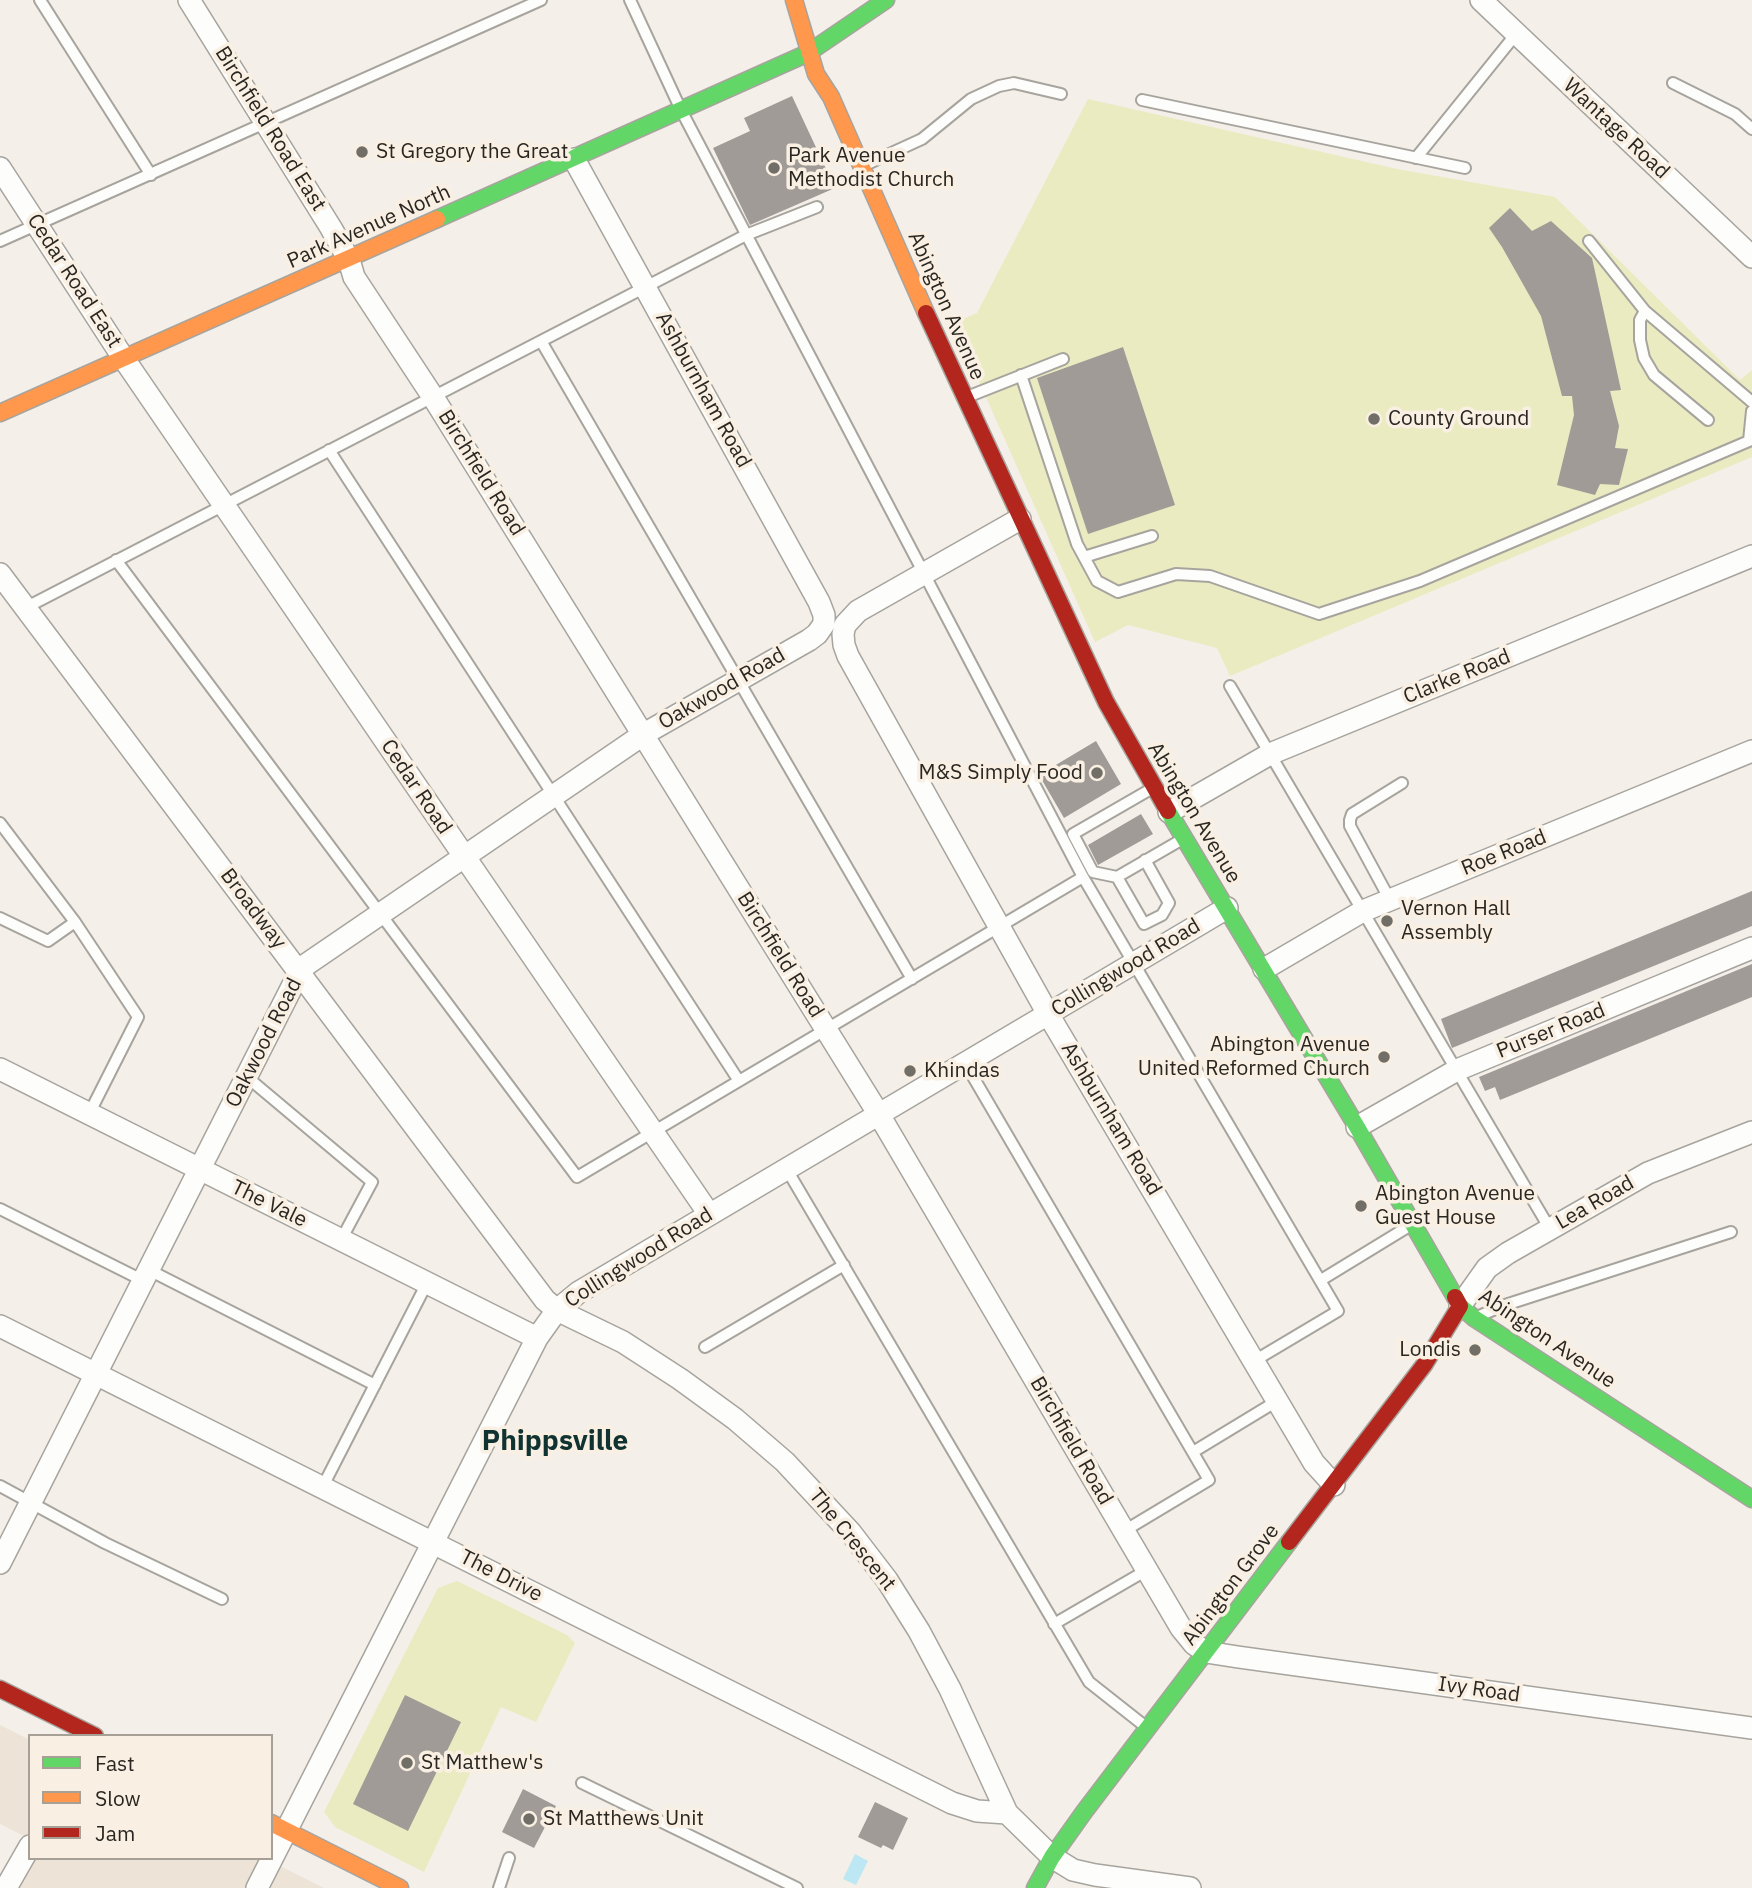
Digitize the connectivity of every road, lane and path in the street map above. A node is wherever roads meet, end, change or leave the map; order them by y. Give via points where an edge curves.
1 (40, 0) edge
2 (541, 0) edge
3 (630, 0) edge
4 (1481, 0) edge
5 (885, 1) edge
6 (861, 2) edge
7 (198, 3) edge
8 (794, 3) edge
9 (842, 30) junction
10 (1516, 34) junction
11 (808, 53) junction
12 (754, 79) junction
13 (1673, 83) dead end
14 (1061, 94) dead end
15 (1142, 100) dead end
16 (833, 102) junction
17 (681, 110) junction
18 (266, 122) junction
19 (1752, 130) edge
20 (1416, 158) junction
21 (574, 159) junction
22 (861, 167) junction
23 (0, 168) edge
24 (1465, 168) dead end
25 (152, 175) junction
26 (817, 207) dead end
27 (37, 225) junction
28 (746, 235) junction
29 (0, 241) edge
30 (1589, 241) dead end
31 (1752, 257) edge
32 (349, 260) junction
33 (646, 287) junction
34 (1645, 311) junction
35 (541, 341) junction
36 (124, 359) junction
37 (1063, 359) dead end
38 (1021, 375) junction
39 (433, 397) junction
40 (964, 398) junction
41 (1752, 402) edge
42 (1752, 411) edge
43 (0, 413) edge
44 (1709, 420) dead end
45 (329, 450) junction
46 (225, 505) junction
47 (1020, 519) junction
48 (1152, 536) dead end
49 (1752, 556) edge
50 (1084, 557) junction
51 (116, 561) junction
52 (923, 573) junction
53 (0, 574) edge
54 (26, 608) junction
55 (833, 629) junction
56 (738, 679) junction
57 (1230, 686) dead end
58 (644, 734) junction
59 (1752, 751) edge
60 (1270, 754) junction
61 (1402, 783) dead end
62 (1154, 787) junction
63 (553, 795) junction
64 (1169, 812) junction
65 (0, 824) edge
66 (1184, 838) junction
67 (464, 857) junction
68 (1145, 860) junction
69 (1083, 877) junction
70 (1116, 877) junction
71 (1390, 900) junction
72 (1227, 908) junction
73 (1363, 911) junction
74 (380, 914) junction
75 (0, 918) edge
76 (75, 922) junction
77 (999, 927) junction
78 (1752, 947) edge
79 (1133, 963) junction
80 (1264, 969) junction
81 (300, 971) junction
82 (912, 979) junction
83 (1048, 1014) junction
84 (826, 1030) junction
85 (965, 1063) junction
86 (0, 1069) edge
87 (1457, 1070) junction
88 (247, 1077) junction
89 (739, 1081) junction
90 (878, 1113) junction
91 (89, 1114) junction
92 (1357, 1127) junction
93 (653, 1132) junction
94 (1752, 1132) edge
95 (786, 1168) junction
96 (200, 1170) junction
97 (0, 1209) edge
98 (709, 1214) junction
99 (1413, 1223) junction
100 (1550, 1229) junction
101 (1731, 1232) dead end
102 (341, 1240) junction
103 (844, 1265) junction
104 (146, 1275) junction
105 (1321, 1280) junction
106 (427, 1283) junction
107 (557, 1310) junction
108 (1467, 1312) junction
109 (0, 1326) edge
110 (537, 1338) junction
111 (705, 1347) dead end
112 (1254, 1361) junction
113 (96, 1374) junction
114 (375, 1385) junction
115 (1277, 1401) junction
116 (1194, 1452) junction
117 (1334, 1485) junction
118 (0, 1486) edge
119 (322, 1488) junction
120 (1752, 1499) edge
121 (31, 1503) junction
122 (1124, 1531) junction
123 (433, 1542) junction
124 (0, 1563) edge
125 (1147, 1570) junction
126 (222, 1600) dead end
127 (1054, 1624) junction
128 (1206, 1652) junction
129 (0, 1689) edge
130 (1752, 1728) edge
131 (1148, 1729) junction
132 (86, 1734) edge
133 (582, 1783) dead end
134 (1007, 1813) junction
135 (279, 1827) edge
136 (273, 1844) edge
137 (28, 1850) edge
138 (1052, 1857) junction
139 (509, 1858) dead end
140 (267, 1860) edge
141 (6, 1888) edge
142 (257, 1888) edge
143 (400, 1888) edge
144 (499, 1888) edge
145 (797, 1888) edge
146 (1035, 1888) edge
147 (1190, 1888) edge

1 - 25 lane
2 - 18 lane
3 - 17 lane
4 - 10 street, Wantage Road
5 - 6 main road
5 - 9 main road, Park Avenue North
7 - 18 street, Birchfield Road East
8 - 11 main road, Abington Avenue
8 - 12 main road via 788,41
9 - 11 main road, Park Avenue North
9 - 16 main road via 830,61
10 - 20 lane
10 - 31 street, Wantage Road
11 - 12 main road, Park Avenue North
11 - 16 main road, Abington Avenue
12 - 16 main road via 795,78
12 - 17 main road, Park Avenue North
13 - 19 lane via 1735,114
14 - 22 lane via 1014,83 999,86 971,99 922,139
15 - 20 lane
16 - 22 main road, Abington Avenue
17 - 21 main road, Park Avenue North
17 - 28 lane
18 - 25 lane
18 - 32 street, Birchfield Road East
20 - 24 lane
21 - 32 main road, Park Avenue North
21 - 33 street, Ashburnham Road
22 - 40 main road, Abington Avenue
23 - 27 street, Cedar Road East
25 - 27 lane
26 - 28 lane
27 - 29 lane
27 - 36 street, Cedar Road East
28 - 33 lane
28 - 52 lane
30 - 34 lane
32 - 36 main road, Park Avenue North
32 - 39 street, Birchfield Road via 354,277
33 - 35 lane
33 - 55 street, Ashburnham Road
34 - 41 lane
34 - 44 lane via 1640,320 1644,358 1654,375
35 - 39 lane
35 - 56 lane
36 - 43 main road, Park Avenue North
36 - 46 street, Cedar Road
37 - 38 lane
38 - 40 lane
38 - 50 lane
39 - 45 lane
39 - 58 street, Birchfield Road
40 - 47 main road, Abington Avenue
42 - 50 lane via 1749,441 1420,581 1319,614 1210,576 1176,574 1118,592 1097,581
45 - 46 lane
45 - 63 lane
46 - 51 lane
46 - 67 street, Cedar Road
47 - 52 street, Oakwood Road
47 - 62 main road, Abington Avenue via 1106,702
48 - 50 lane
49 - 60 street, Clarke Road
51 - 54 lane
51 - 74 lane
52 - 55 street, Oakwood Road
52 - 69 lane
53 - 54 street, Broadway
54 - 81 street, Broadway
55 - 56 street, Oakwood Road
55 - 77 street, Ashburnham Road
56 - 58 street, Oakwood Road
56 - 82 lane
57 - 60 lane
58 - 63 street, Oakwood Road
58 - 84 street, Birchfield Road
59 - 71 street, Roe Road
60 - 64 street, Clarke Road
60 - 73 lane
61 - 71 lane via 1352,814 1350,820
62 - 64 main road, Abington Avenue
62 - 70 lane via 1073,834 1093,872
63 - 67 street, Oakwood Road
63 - 89 lane
64 - 66 main road, Abington Avenue
65 - 76 lane
66 - 68 lane
66 - 72 main road, Abington Avenue
67 - 74 street, Oakwood Road
67 - 93 street, Cedar Road
68 - 70 lane
68 - 70 lane via 1169,903 1162,915 1144,924
69 - 77 lane
69 - 79 lane
71 - 73 street, Roe Road
72 - 79 street, Collingwood Road
72 - 80 main road, Abington Avenue
73 - 80 street, Roe Road
73 - 87 lane
74 - 81 street, Oakwood Road
74 - 93 lane via 577,1177
75 - 76 lane via 48,941
76 - 91 lane via 138,1017
77 - 82 lane
77 - 83 street, Ashburnham Road
78 - 87 street, Purser Road
79 - 83 street, Collingwood Road
79 - 105 lane
80 - 92 main road, Abington Avenue
81 - 88 street, Oakwood Road
81 - 107 street, Broadway via 545,1300
82 - 84 lane
83 - 85 street, Collingwood Road
83 - 112 street, Ashburnham Road
84 - 89 lane
84 - 90 street, Birchfield Road
85 - 90 street, Collingwood Road
85 - 116 lane
86 - 91 street, The Vale
87 - 92 street, Purser Road
87 - 100 lane
88 - 96 street, Oakwood Road
88 - 102 lane via 372,1182
89 - 93 lane
90 - 95 street, Collingwood Road
90 - 122 street, Birchfield Road
91 - 96 street, The Vale
92 - 99 main road, Abington Avenue
93 - 98 street, Cedar Road
94 - 100 street, Lea Road via 1648,1173
95 - 98 street, Collingwood Road
95 - 103 lane
96 - 102 street, The Vale
96 - 104 street, Oakwood Road
97 - 104 lane
98 - 107 street, Collingwood Road
99 - 105 lane
99 - 108 main road, Abington Avenue
100 - 108 street, Lea Road via 1487,1268
101 - 108 lane via 1502,1306
102 - 106 street, The Vale
103 - 111 lane
103 - 127 lane
104 - 113 street, Oakwood Road
104 - 114 lane
105 - 112 lane via 1338,1311
106 - 110 street, The Vale
106 - 114 lane
107 - 110 street, Collingwood Road
107 - 134 street, The Crescent via 623,1342 680,1379 734,1419 815,1492 887,1580 919,1631
108 - 117 main road, Abington Grove
108 - 120 main road, Abington Avenue
109 - 113 street, The Drive
110 - 123 street, Collingwood Road
112 - 115 street, Ashburnham Road
113 - 119 street, The Drive
113 - 121 street, Oakwood Road
114 - 119 lane
115 - 116 lane
115 - 117 street, Ashburnham Road via 1314,1463
116 - 122 lane via 1209,1480
117 - 128 main road, Abington Grove
118 - 121 lane
119 - 123 street, The Drive
121 - 124 street, Oakwood Road
121 - 126 lane
122 - 125 street, Birchfield Road
123 - 134 street, The Drive via 952,1803
123 - 135 street, Collingwood Road
125 - 127 lane
125 - 128 street, Birchfield Road via 1181,1628
127 - 131 lane via 1089,1682
128 - 130 street, Ivy Road
128 - 131 main road, Abington Grove
129 - 132 main road
131 - 138 main road, Abington Grove
133 - 145 lane
134 - 138 street, The Crescent
135 - 136 street, Collingwood Road
135 - 143 main road
137 - 141 street
138 - 146 main road, Abington Grove
138 - 147 street, The Crescent via 1073,1870 1095,1875
139 - 144 lane
140 - 142 street, Collingwood Road

